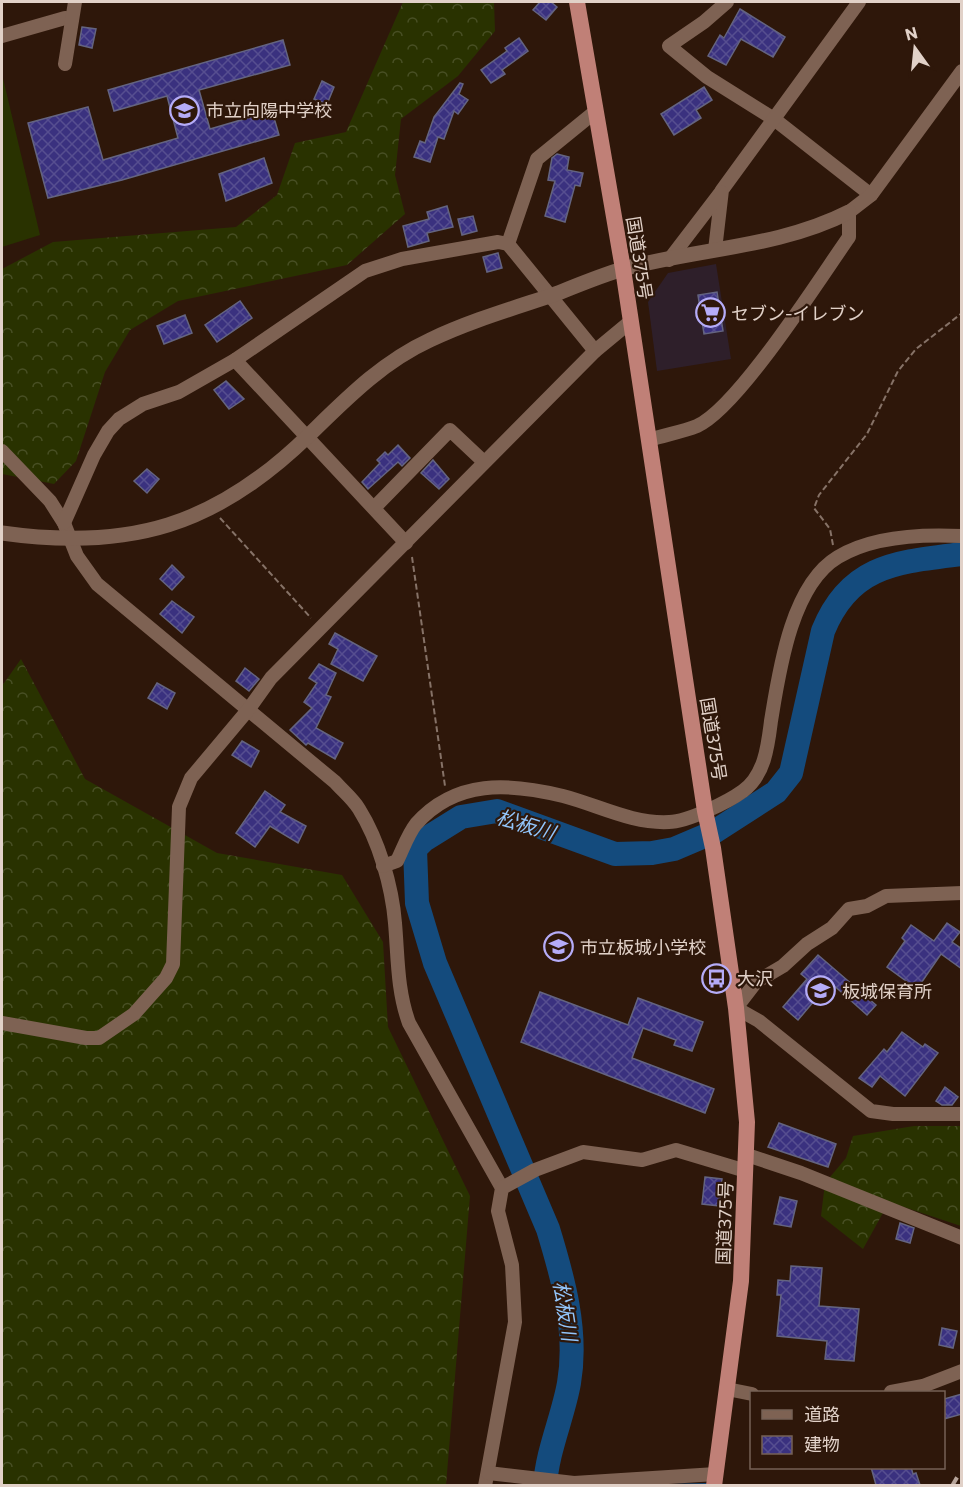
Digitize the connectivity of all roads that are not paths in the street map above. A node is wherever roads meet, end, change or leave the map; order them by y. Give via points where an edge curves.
1 (75, 2) edge
2 (577, 2) edge
3 (727, 2) edge
4 (860, 2) edge
5 (72, 19) junction
6 (2, 36) edge
7 (64, 64) dead end
8 (962, 71) edge
9 (596, 111) junction
10 (774, 118) junction
11 (722, 190) junction
12 (871, 195) junction
13 (849, 212) junction
14 (508, 244) junction
15 (716, 250) junction
16 (669, 260) junction
17 (624, 269) junction
18 (552, 295) junction
19 (630, 322) junction
20 (595, 351) junction
21 (235, 360) junction
22 (307, 437) junction
23 (649, 440) junction
24 (2, 451) edge
25 (484, 462) junction
26 (374, 508) junction
27 (64, 523) junction
28 (2, 533) edge
29 (962, 536) edge
30 (69, 540) junction
31 (406, 543) junction
32 (248, 710) junction
33 (706, 816) junction
34 (383, 866) junction
35 (962, 893) edge
36 (736, 1008) junction
37 (2, 1023) edge
38 (962, 1114) edge
39 (746, 1163) junction
40 (507, 1185) junction
41 (962, 1238) edge
42 (962, 1371) edge
43 (727, 1389) junction
44 (896, 1391) edge
45 (750, 1394) edge
46 (486, 1479) edge
47 (715, 1480) edge

1 - 5 street
2 - 9 highway, 国道375号
3 - 10 street via 669,46 707,77
4 - 10 street
5 - 6 street
5 - 7 street
8 - 12 street
9 - 14 street via 537,159
9 - 17 highway, 国道375号
10 - 11 street
10 - 12 street
11 - 15 street
11 - 16 street
12 - 13 street
13 - 15 street via 792,236
13 - 23 street via 849,237 749,377 699,426
14 - 18 street
14 - 21 street via 498,242 402,259 365,271
15 - 16 street
16 - 17 street
17 - 18 street
17 - 19 highway, 国道375号
18 - 20 street
18 - 22 street via 479,319 428,341 383,367
19 - 20 street
19 - 23 highway, 国道375号
20 - 25 street
21 - 22 street
21 - 27 street via 179,392 143,404 119,419 94,455
22 - 26 street
22 - 30 street via 232,497 213,507 155,529 115,538
23 - 33 highway, 国道375号
24 - 27 street via 50,501
25 - 26 street via 450,430
25 - 31 street
26 - 31 street
27 - 30 street
28 - 30 street
29 - 33 street via 890,540 857,548 836,557 821,571 794,619 775,694 766,758 745,790
30 - 32 street via 97,584
31 - 32 street via 319,627 271,678
32 - 34 street via 335,782 358,808
32 - 37 street via 188,784 179,807 176,952 166,978 134,1014 99,1038
33 - 34 street via 670,823 626,817 563,796 506,788 474,789 447,797 415,825 398,861
33 - 36 highway, 国道375号
34 - 40 street via 395,919 400,999 409,1023
35 - 36 street via 886,896 867,906 849,909 832,928 756,982
36 - 38 street via 759,1021 871,1111
36 - 39 highway, 国道375号 via 747,1122
39 - 40 street via 676,1150 642,1160 583,1152
39 - 41 street via 801,1173
39 - 43 highway, 国道375号 via 741,1281
40 - 46 street via 498,1210 512,1265 515,1322
42 - 44 street
43 - 45 street
43 - 47 highway, 国道375号
46 - 47 street via 522,1478 574,1484

